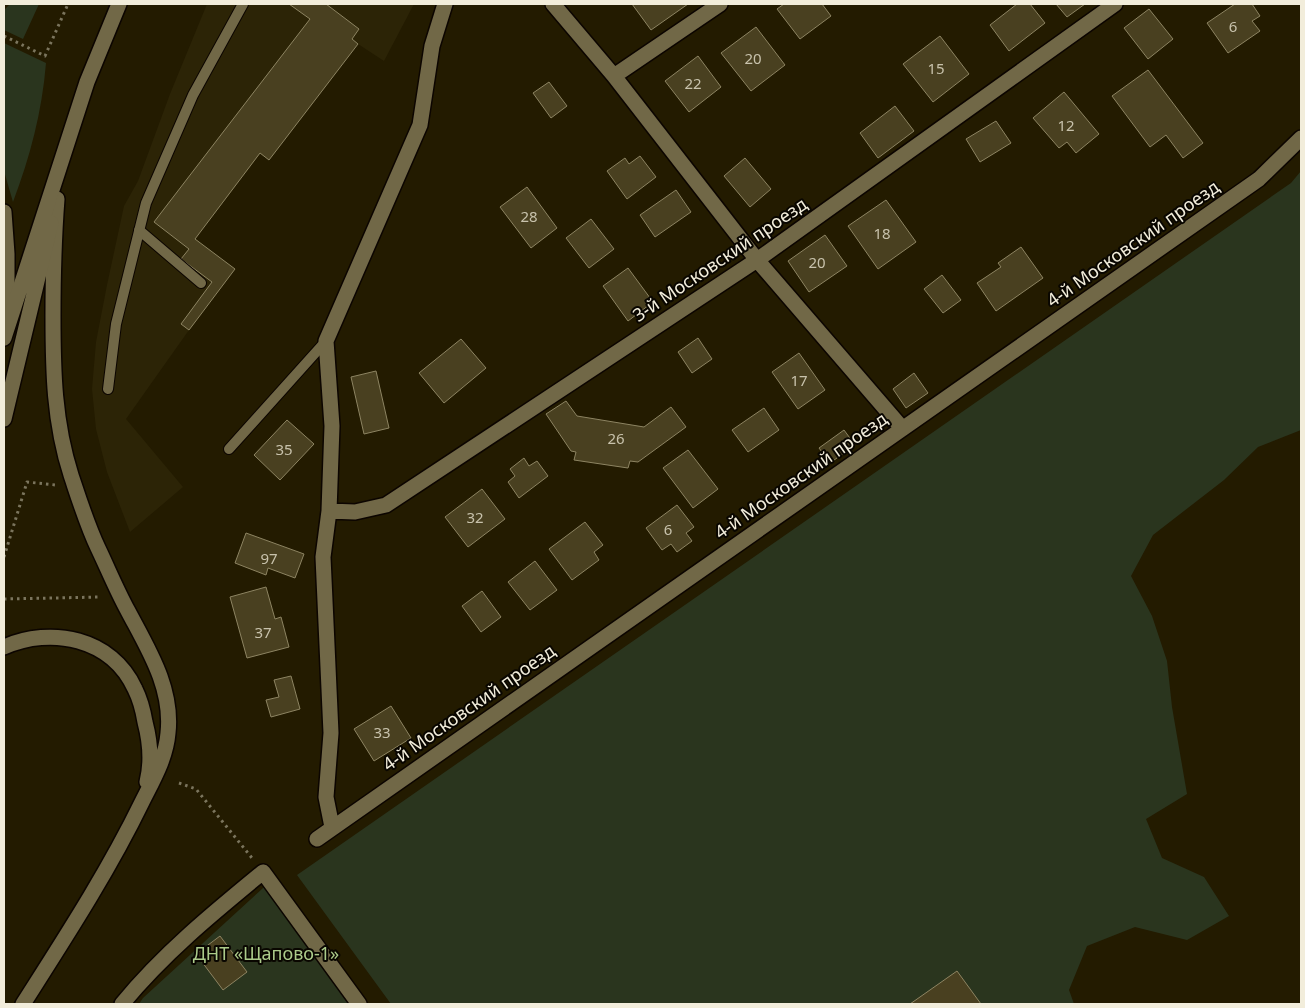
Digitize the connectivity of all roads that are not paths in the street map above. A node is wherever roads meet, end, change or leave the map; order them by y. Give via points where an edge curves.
1 (119, 4) edge
2 (243, 4) edge
3 (445, 4) edge
4 (720, 4) edge
5 (1115, 4) edge
6 (559, 6) edge
7 (614, 76) junction
8 (1301, 138) edge
9 (63, 155) junction
10 (56, 198) junction
11 (4, 212) edge
12 (139, 230) junction
13 (756, 260) junction
14 (201, 283) dead end
15 (6, 332) edge
16 (326, 341) junction
17 (108, 388) dead end
18 (4, 419) edge
19 (902, 428) junction
20 (229, 449) dead end
21 (329, 511) junction
22 (4, 647) edge
23 (142, 803) junction
24 (332, 828) junction
25 (317, 839) dead end
26 (23, 1004) edge
27 (122, 1004) edge
28 (359, 1004) edge

1 - 9 street via 87,82
2 - 12 lane via 193,95 146,203
3 - 16 street via 432,46 420,125
4 - 7 street
5 - 13 street, 3-й Московский проезд
6 - 7 street
7 - 13 street
8 - 19 street, 4-й Московский проезд via 1259,179
9 - 10 street
9 - 15 street
10 - 18 street
10 - 23 street via 53,374 61,441 96,545 156,664 168,707 169,733 162,762
11 - 15 street
12 - 14 lane
12 - 17 lane via 116,324
13 - 19 street
13 - 21 street, 3-й Московский проезд via 386,505 355,512
16 - 20 lane
16 - 21 street via 332,426
19 - 24 street, 4-й Московский проезд
21 - 24 street via 323,557 331,733 326,797
22 - 23 street via 23,639 68,638 89,644 122,668 135,688 148,732 149,775
23 - 26 street
24 - 25 street, 4-й Московский проезд
27 - 28 street via 175,946 263,872

